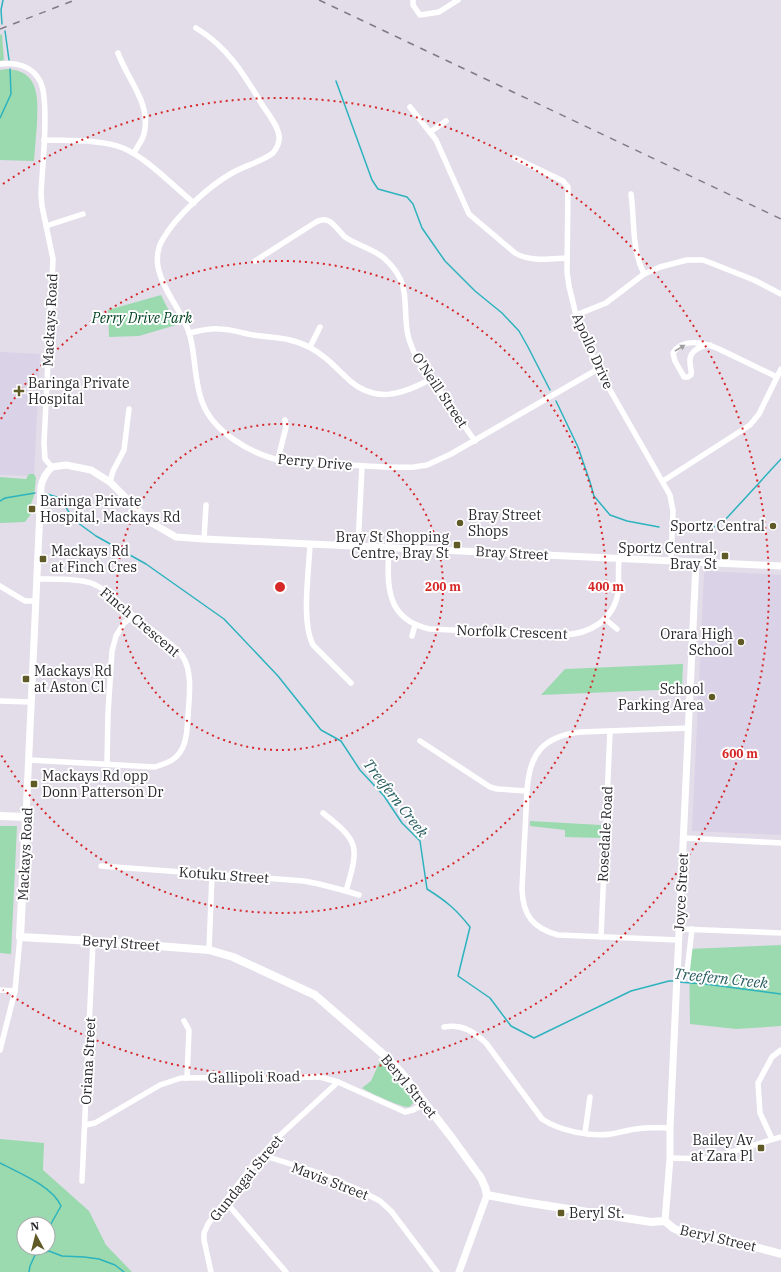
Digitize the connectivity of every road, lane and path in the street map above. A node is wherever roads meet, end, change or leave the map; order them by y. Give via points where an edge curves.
1 (413, 0) edge
2 (458, 0) edge
3 (196, 28) dead end
4 (118, 53) dead end
5 (0, 64) edge
6 (410, 107) dead end
7 (446, 121) dead end
8 (430, 132) junction
9 (44, 140) junction
10 (134, 153) junction
11 (515, 158) dead end
12 (631, 194) dead end
13 (194, 203) junction
14 (83, 214) dead end
15 (46, 226) junction
16 (566, 258) junction
17 (254, 260) dead end
18 (644, 274) junction
19 (781, 294) edge
20 (576, 315) junction
21 (320, 327) dead end
22 (189, 333) junction
23 (710, 345) junction
24 (310, 347) junction
25 (598, 369) junction
26 (781, 369) edge
27 (778, 377) junction
28 (431, 379) junction
29 (129, 409) dead end
30 (285, 420) dead end
31 (475, 441) junction
32 (278, 460) junction
33 (362, 466) junction
34 (52, 467) junction
35 (663, 481) junction
36 (110, 482) junction
37 (206, 505) dead end
38 (204, 539) junction
39 (310, 544) junction
40 (358, 546) junction
41 (389, 548) junction
42 (619, 558) junction
43 (670, 561) junction
44 (696, 562) junction
45 (781, 566) edge
46 (37, 579) junction
47 (0, 586) edge
48 (35, 601) junction
49 (133, 616) junction
50 (605, 619) junction
51 (415, 625) junction
52 (617, 629) dead end
53 (412, 636) dead end
54 (351, 683) dead end
55 (0, 701) edge
56 (31, 702) junction
57 (689, 728) junction
58 (610, 731) junction
59 (420, 741) dead end
60 (29, 760) junction
61 (107, 764) junction
62 (527, 792) junction
63 (323, 813) dead end
64 (0, 816) edge
65 (26, 817) junction
66 (684, 838) junction
67 (781, 843) edge
68 (101, 866) dead end
69 (212, 875) junction
70 (346, 891) junction
71 (359, 895) dead end
72 (679, 929) junction
73 (692, 930) junction
74 (781, 933) edge
75 (20, 937) junction
76 (601, 937) junction
77 (678, 940) junction
78 (94, 941) junction
79 (209, 950) junction
80 (687, 972) dead end
81 (0, 990) edge
82 (15, 992) junction
83 (184, 1021) dead end
84 (444, 1027) dead end
85 (0, 1050) edge
86 (781, 1050) edge
87 (187, 1078) junction
88 (338, 1082) junction
89 (590, 1097) dead end
90 (425, 1103) junction
91 (85, 1125) junction
92 (670, 1128) junction
93 (584, 1133) junction
94 (781, 1136) edge
95 (772, 1139) junction
96 (262, 1156) junction
97 (670, 1158) junction
98 (82, 1181) dead end
99 (487, 1195) junction
100 (225, 1202) junction
101 (665, 1221) junction
102 (781, 1254) edge
103 (211, 1272) edge
104 (286, 1272) edge
105 (437, 1272) edge
106 (459, 1272) edge

1 - 2 street via 413,5 420,15 439,12
3 - 13 street, Perry Drive via 210,36 233,60 276,126 279,138 277,149 273,153 232,173 207,190
4 - 10 street via 145,114 144,134
5 - 9 street, Mackays Road via 29,69 41,82 45,101
6 - 8 street
7 - 8 street
8 - 16 street via 472,218 523,257
9 - 10 street via 112,144
9 - 15 street, Mackays Road via 41,194
10 - 13 street
11 - 16 street, Apollo Drive via 566,184
12 - 18 street via 635,248
13 - 22 street, Perry Drive via 162,240 158,253 158,269 163,285
14 - 15 street
15 - 34 street, Mackays Road via 53,267 44,448 45,458
16 - 20 street, Apollo Drive via 568,286
17 - 28 street, O'Neill Street via 320,220 330,220 345,237 378,254 397,273 406,298 409,339 417,359
18 - 19 street via 679,262 702,260 747,277
18 - 20 street via 606,303
20 - 25 street, Apollo Drive
21 - 24 street
22 - 24 street via 227,329 291,340
22 - 32 street, Perry Drive via 200,396 208,414 230,437
23 -> 23 street via 702,346 693,352 690,359 691,375 684,377 674,358 675,351 689,343
23 - 27 street
24 - 28 street via 356,385 374,393 405,392
25 - 31 street, Perry Drive
25 - 35 street, Apollo Drive
26 - 27 street
27 - 35 street via 759,414 750,425
28 - 31 street, O'Neill Street
29 - 36 street via 124,450
30 - 32 street via 286,427
31 - 33 street, Perry Drive via 427,465 400,468
32 - 33 street, Perry Drive
33 - 40 street
34 - 36 street, Bray Street via 66,465 91,470
34 - 46 street, Mackays Road via 41,487
35 - 43 street, Apollo Drive via 672,506
36 - 38 street, Bray Street via 150,522 176,537
37 - 38 street
38 - 39 street, Bray Street
39 - 40 street, Bray Street
39 - 54 street via 307,598 309,634 313,645
40 - 41 street, Bray Street
41 - 42 street, Bray Street
41 - 51 street, Norfolk Crescent via 389,593 397,609
42 - 43 street, Bray Street
42 - 50 street, Norfolk Crescent via 615,604
43 - 44 street, Bray Street
44 - 45 street, Bray Street
44 - 57 street, Joyce Street
46 - 48 street, Mackays Road
46 - 49 street, Finch Crescent via 80,580 91,583 110,595
47 - 48 street via 25,601
48 - 56 street, Mackays Road
49 - 61 street via 124,623 116,636 112,650
49 - 61 street, Finch Crescent via 183,657 189,675 187,731 183,748 173,760 156,767
50 - 51 street, Norfolk Crescent via 588,631 572,634 430,629
50 - 52 street
51 - 53 street
55 - 56 street
56 - 60 street, Mackays Road
57 - 58 street
57 - 66 street, Joyce Street
58 - 62 street via 568,734 554,738 543,746 531,765
58 - 76 street, Rosedale Road
59 - 62 street via 490,788
60 - 61 street, Finch Crescent
60 - 65 street, Mackays Road
62 - 76 street via 522,890 525,911 538,927 548,932 558,935
63 - 70 street via 346,832 353,843 355,856
64 - 65 main road
65 - 75 main road, Mackays Road
66 - 67 street
66 - 72 street, Joyce Street
68 - 69 street, Kotuku Street
69 - 70 street, Kotuku Street via 304,881
69 - 79 street
70 - 71 street, Kotuku Street
72 - 73 street
72 - 77 street, Joyce Street
73 - 74 street
73 - 80 street
75 - 78 main road, Beryl Street
75 - 82 street
76 - 77 street
77 - 92 street, Joyce Street
78 - 79 main road, Beryl Street
78 - 91 street, Oriana Street
79 - 90 main road, Beryl Street via 233,957 315,994 394,1065
81 - 82 street
82 - 85 street
83 - 87 street via 189,1030
84 - 93 street via 454,1026 477,1034 542,1119 552,1126
86 - 95 street via 772,1057 758,1082 760,1113
87 - 88 street, Gallipoli Road via 313,1077
87 - 91 street, Gallipoli Road via 175,1079 160,1085 95,1123
88 - 90 street, Gallipoli Road via 405,1112 411,1112
88 - 96 street, Gundagai Street via 276,1139
89 - 93 street
90 - 99 main road, Beryl Street via 481,1178
91 - 98 street, Oriana Street
92 - 93 street via 645,1128 611,1134
92 - 97 street, Joyce Street
94 - 95 street
95 - 97 street via 708,1159
96 - 100 street, Gundagai Street
96 - 105 street, Mavis Street via 316,1172 380,1201 402,1224
97 - 101 street, Joyce Street
99 - 101 main road, Beryl Street via 651,1222
99 - 106 street
100 - 103 street, Gundagai Street via 204,1233
100 - 104 street
101 - 102 main road, Beryl Street via 678,1230

